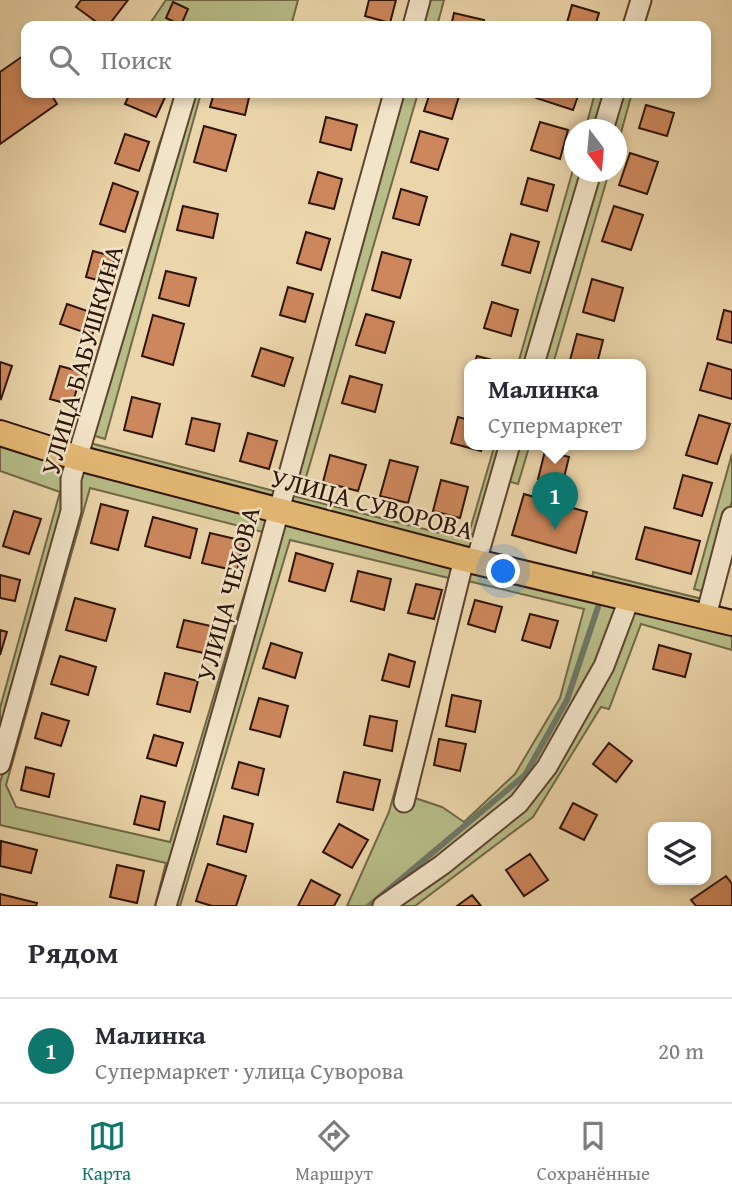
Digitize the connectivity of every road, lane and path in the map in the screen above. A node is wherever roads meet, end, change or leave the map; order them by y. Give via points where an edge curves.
1 (420, 0) edge
2 (641, 0) edge
3 (414, 21) edge
4 (635, 21) edge
5 (184, 98) edge
6 (393, 98) edge
7 (613, 98) edge
8 (606, 119) edge
9 (588, 182) edge
10 (535, 359) edge
11 (0, 433) edge
12 (508, 450) edge
13 (78, 458) junction
14 (278, 510) junction
15 (732, 517) edge
16 (470, 560) junction
17 (630, 597) junction
18 (706, 616) junction
19 (732, 623) edge
20 (0, 764) edge
21 (404, 802) dead end
22 (166, 906) edge
23 (383, 906) edge

1 - 3 street
2 - 4 street
5 - 13 street, УЛИЦА БАБУШКИНА
6 - 14 street, УЛИЦА ЧЕХОВА
7 - 8 street
9 - 10 street
11 - 13 main road, УЛИЦА СУВОРОВА
12 - 16 street
13 - 14 main road, УЛИЦА СУВОРОВА
13 - 20 street, УЛИЦА БАБУШКИНА via 71,479 71,511
14 - 16 main road, УЛИЦА СУВОРОВА
14 - 22 street, УЛИЦА ЧЕХОВА via 244,647
15 - 18 street
16 - 17 main road, УЛИЦА СУВОРОВА
16 - 21 street
17 - 18 main road, УЛИЦА СУВОРОВА
17 - 23 street via 604,666 547,767 519,803
18 - 19 main road, УЛИЦА СУВОРОВА

